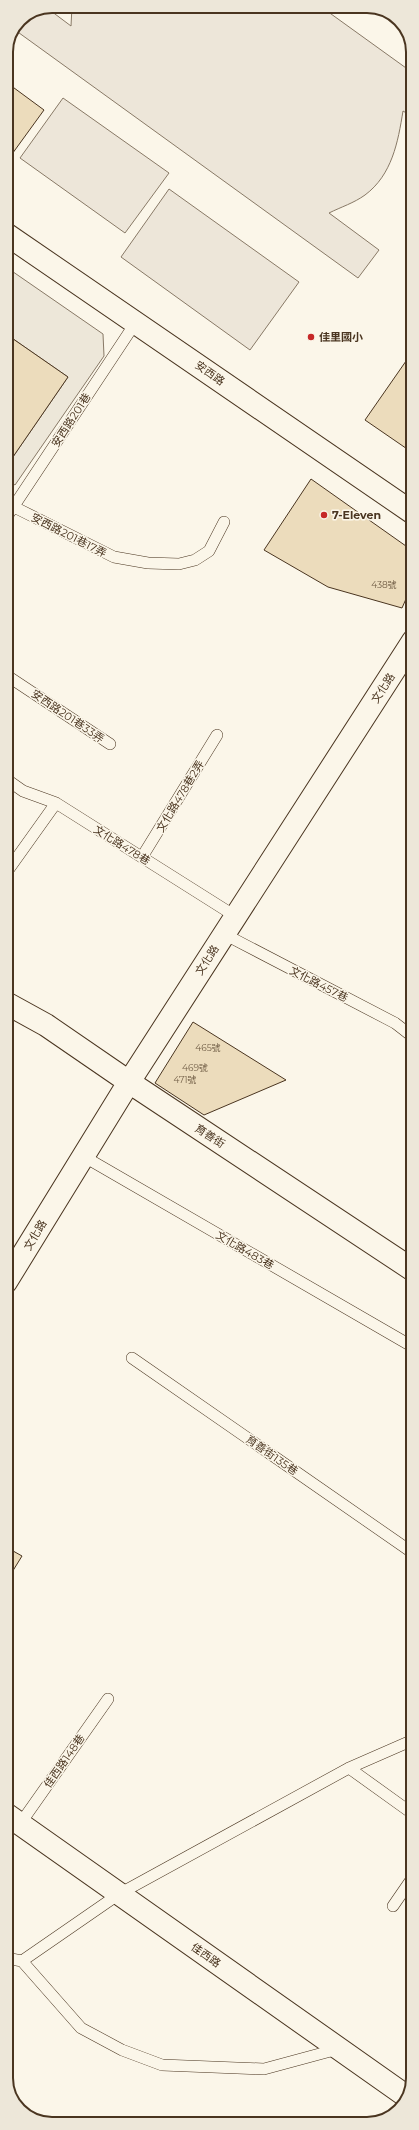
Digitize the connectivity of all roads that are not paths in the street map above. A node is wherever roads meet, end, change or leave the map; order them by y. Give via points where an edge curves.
1 (13, 239) edge
2 (136, 322) junction
3 (14, 507) joint
4 (406, 508) edge
5 (224, 522) dead end
6 (406, 652) edge
7 (13, 680) edge
8 (217, 735) dead end
9 (110, 744) dead end
10 (13, 784) edge
11 (56, 803) junction
12 (142, 857) junction
13 (13, 863) edge
14 (235, 916) junction
15 (224, 934) junction
16 (13, 1007) edge
17 (406, 1032) edge
18 (128, 1082) junction
19 (83, 1156) junction
20 (406, 1265) edge
21 (13, 1271) edge
22 (406, 1343) edge
23 (132, 1358) dead end
24 (406, 1548) edge
25 (108, 1698) dead end
26 (406, 1743) edge
27 (349, 1768) junction
28 (406, 1809) edge
29 (13, 1819) edge
30 (406, 1887) edge
31 (119, 1894) junction
32 (393, 1906) dead end
33 (13, 1959) edge
34 (22, 1961) junction
35 (339, 2048) junction
36 (403, 2094) edge

1 - 2 street, 安西路
2 - 3 lane, 安西路201巷
2 - 4 street, 安西路
3 - 5 lane, 安西路201巷17弄 via 114,557 148,563 180,564 195,560 209,551
6 - 14 street, 文化路
7 - 9 lane, 安西路201巷33弄
8 - 12 lane, 文化路478巷2弄
10 - 11 lane, 文化路478巷 via 23,791
11 - 12 lane, 文化路478巷
11 - 13 lane
12 - 14 lane, 文化路478巷
14 - 15 street, 文化路
15 - 17 lane, 文化路457巷 via 395,1023
15 - 18 street, 文化路
16 - 18 street, 育善街 via 46,1025
18 - 19 street, 文化路
18 - 20 street, 育善街
19 - 21 street, 文化路
19 - 22 lane, 文化路483巷
23 - 24 lane, 育善街135巷
25 - 29 lane, 佳西路148巷
26 - 27 lane
27 - 28 lane
27 - 31 lane
29 - 31 street, 佳西路
30 - 32 lane
31 - 34 lane
31 - 35 street, 佳西路
33 - 34 lane
34 - 35 lane via 81,2028 122,2050 162,2065 264,2069
35 - 36 street, 佳西路

